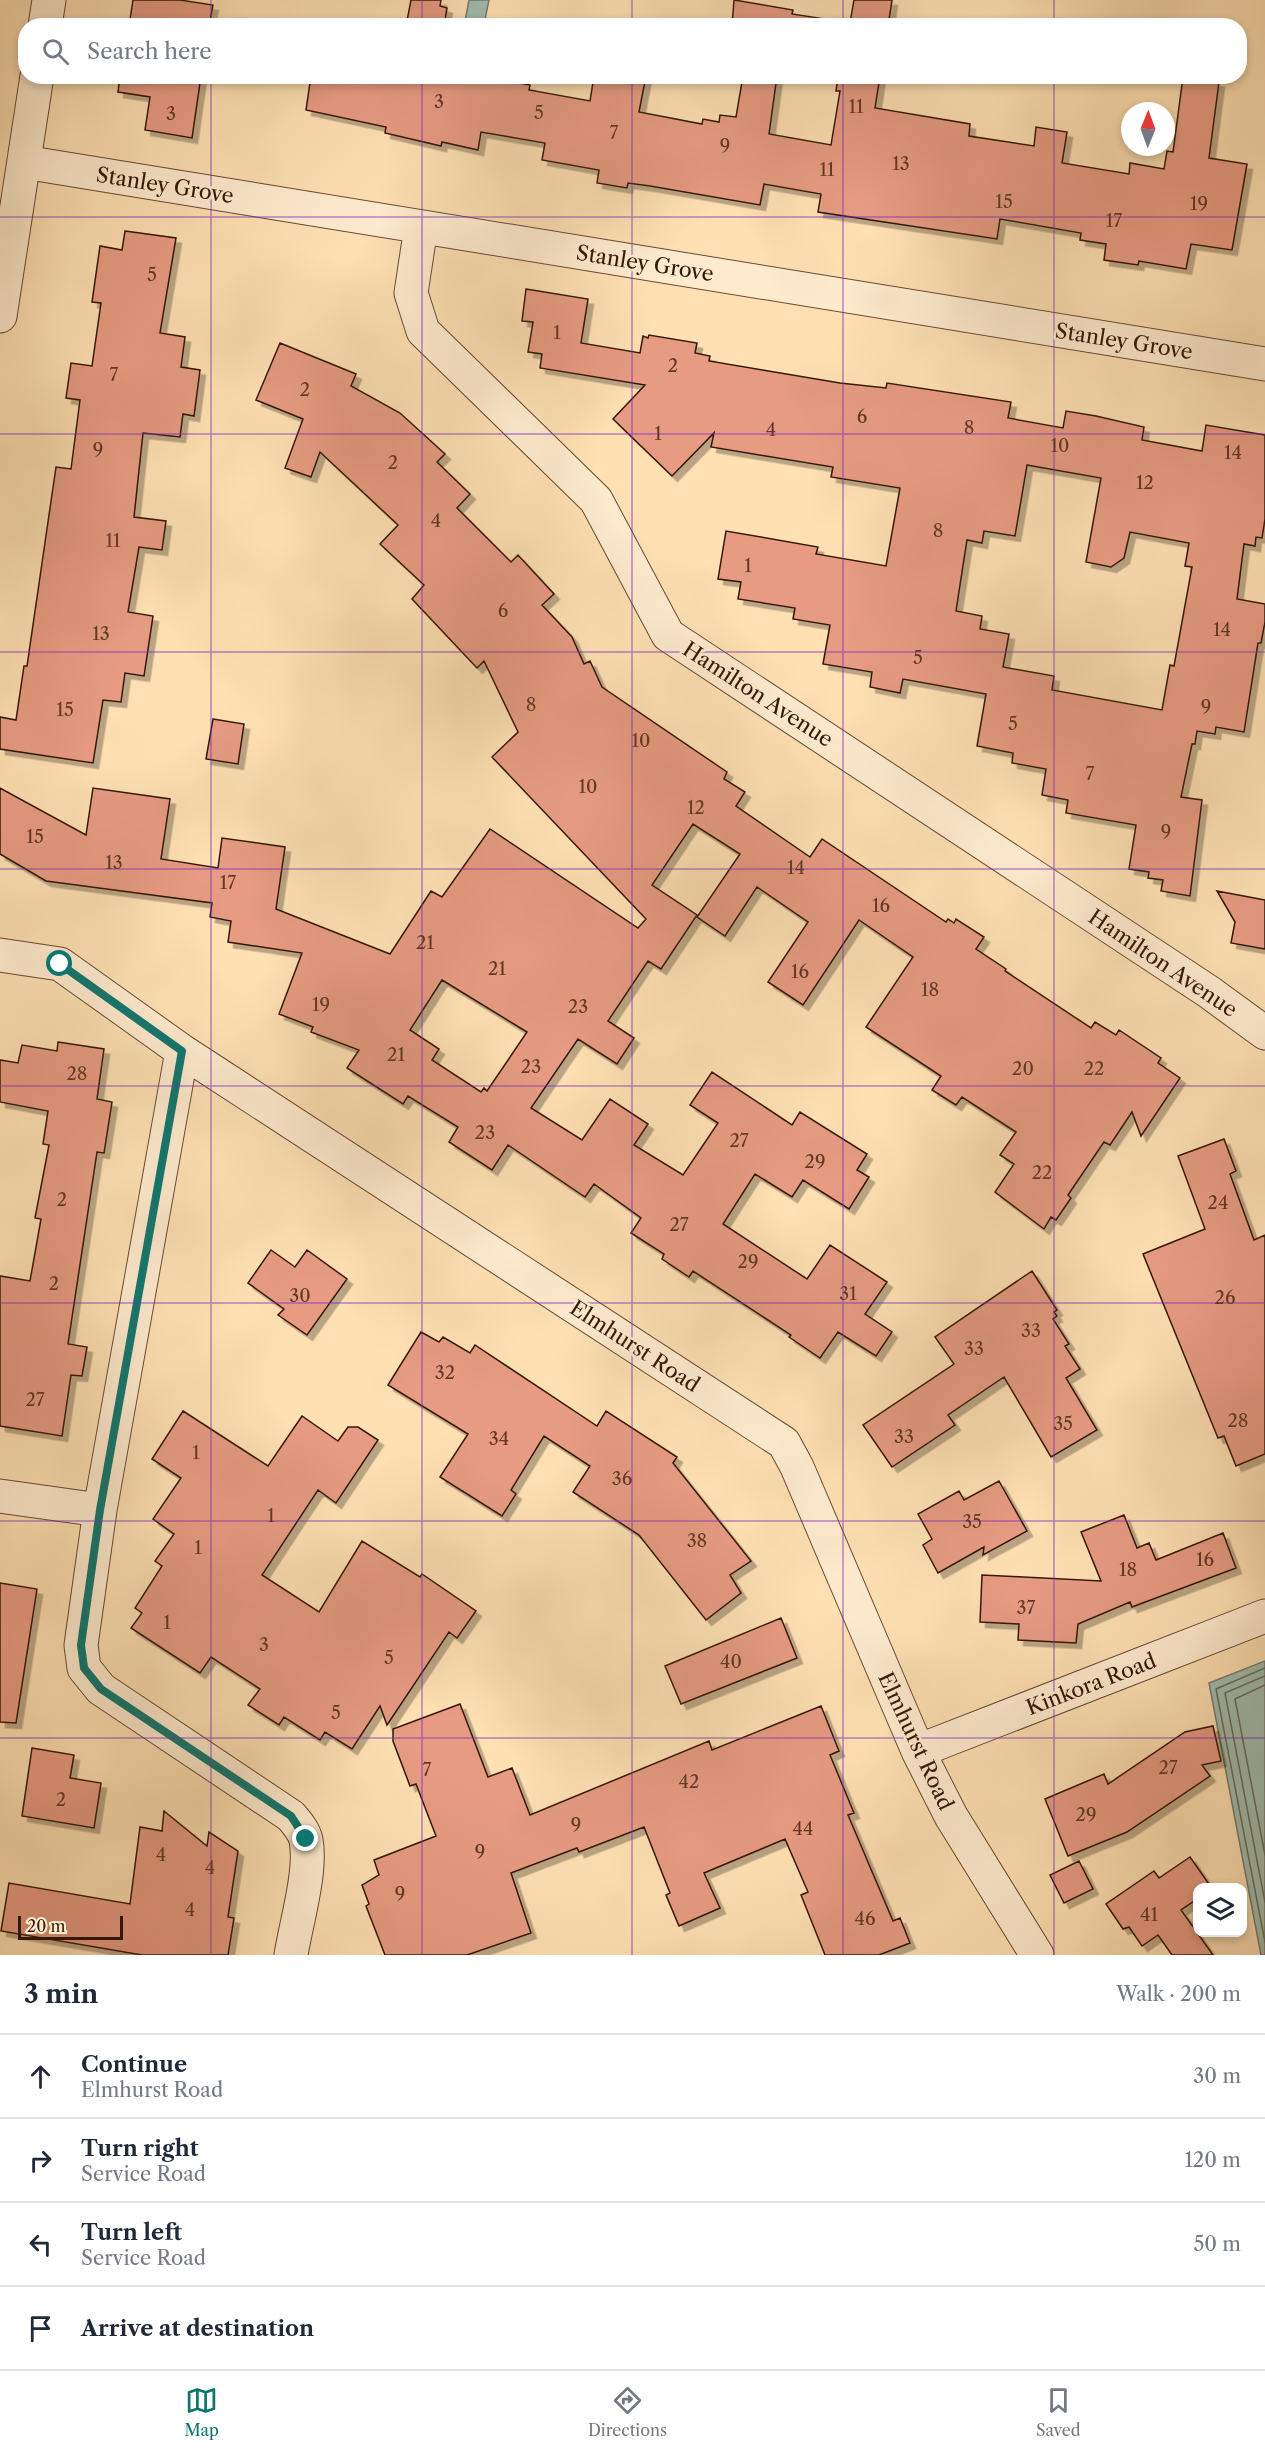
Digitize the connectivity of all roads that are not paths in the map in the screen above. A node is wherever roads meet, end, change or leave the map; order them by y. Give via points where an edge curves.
1 (49, 0) edge
2 (46, 18) edge
3 (36, 84) edge
4 (24, 162) junction
5 (421, 227) junction
6 (0, 316) edge
7 (1265, 364) edge
8 (0, 955) edge
9 (1265, 1033) edge
10 (182, 1051) junction
11 (0, 1496) edge
12 (100, 1510) junction
13 (1265, 1616) edge
14 (918, 1751) junction
15 (291, 1955) edge
16 (1037, 1955) edge

1 - 2 street
3 - 4 street
4 - 5 street, Stanley Grove
4 - 6 street
5 - 7 street, Stanley Grove
5 - 9 street, Hamilton Avenue via 411,292 423,331 596,500 668,635 1209,992
8 - 10 street, Elmhurst Road via 60,964
10 - 12 street
10 - 14 street, Elmhurst Road via 784,1443
11 - 12 street
12 - 15 street via 81,1645 84,1668 101,1689 299,1825 306,1839 306,1855
13 - 14 street, Kinkora Road
14 - 16 street, Elmhurst Road via 951,1816

